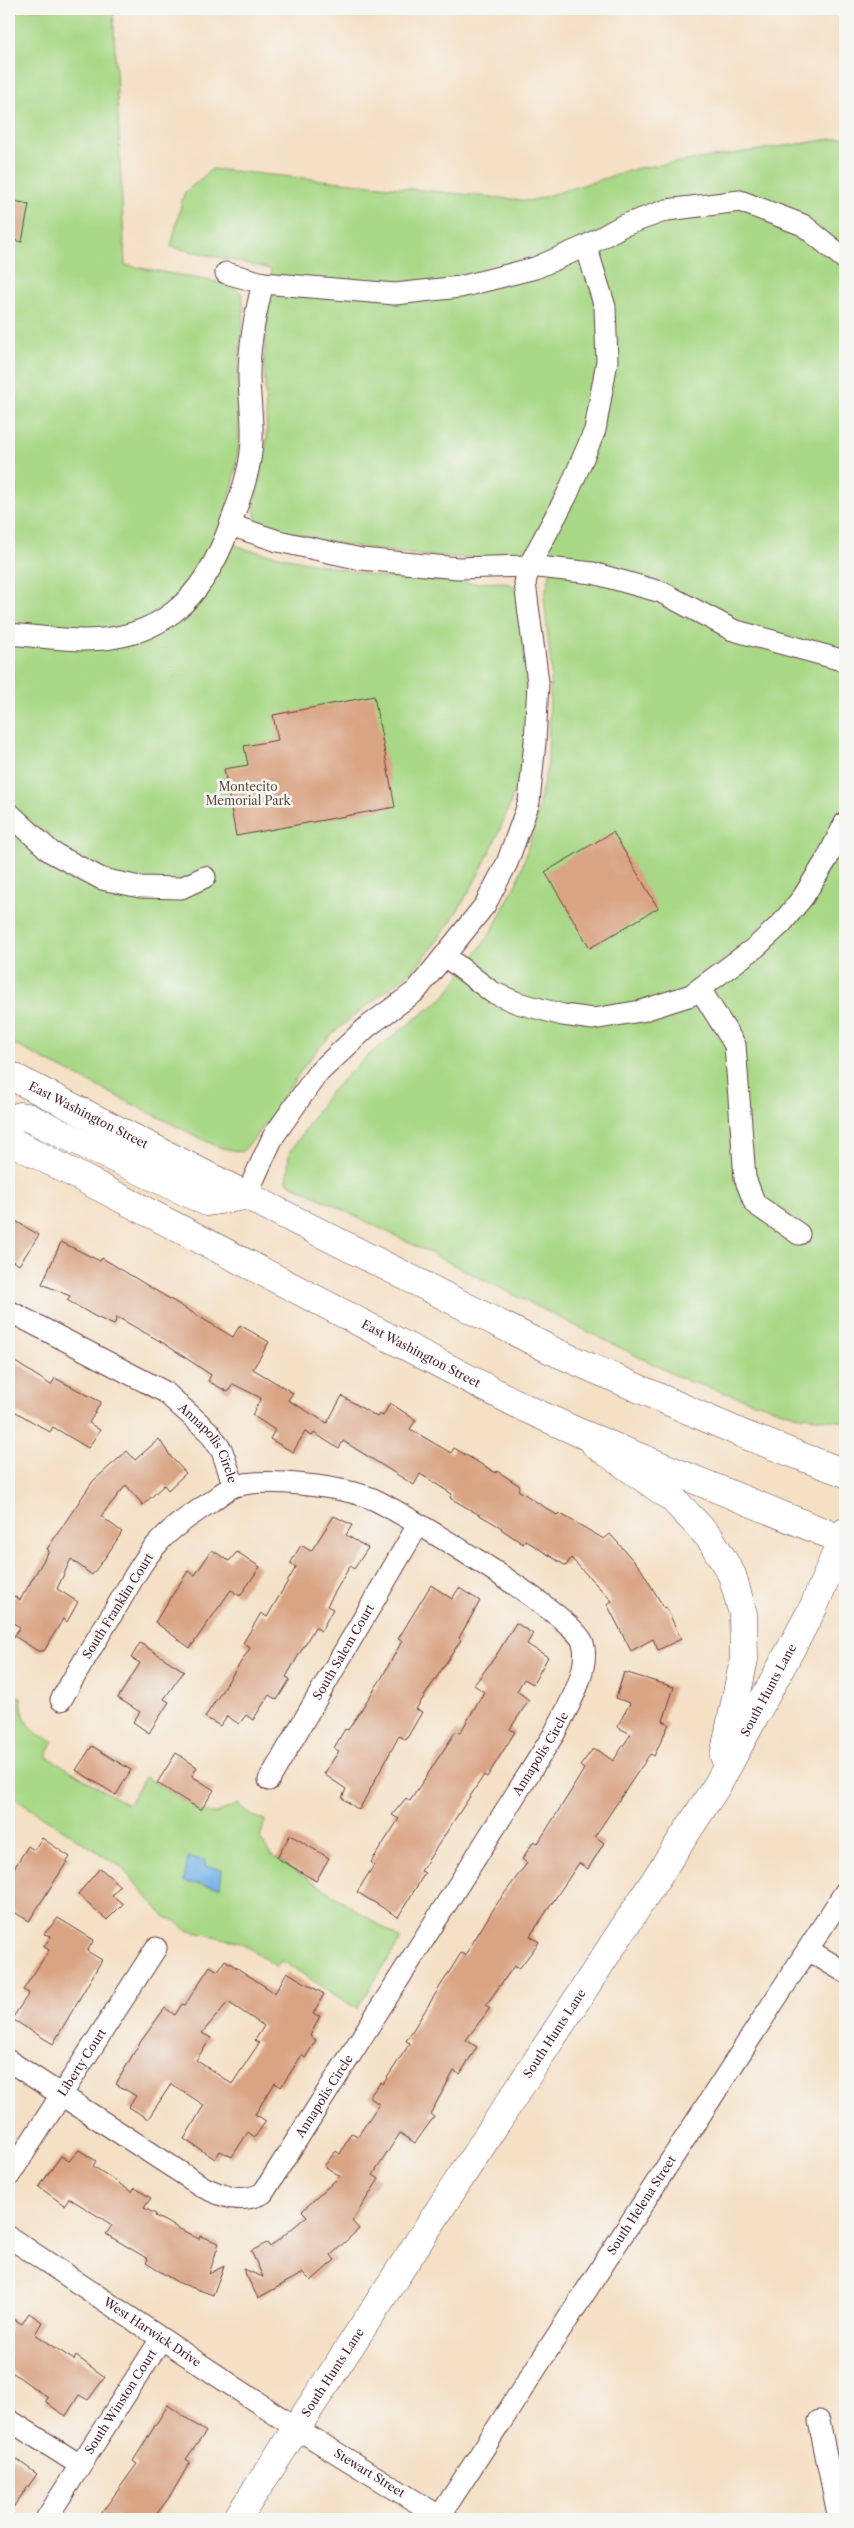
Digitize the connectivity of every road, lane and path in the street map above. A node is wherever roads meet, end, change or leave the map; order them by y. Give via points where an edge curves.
1 (586, 246) junction
2 (845, 260) edge
3 (226, 273) dead end
4 (263, 282) junction
5 (230, 526) junction
6 (529, 566) junction
7 (9, 634) edge
8 (845, 661) edge
9 (9, 813) edge
10 (845, 823) edge
11 (205, 877) dead end
12 (445, 956) junction
13 (700, 989) junction
14 (9, 1075) edge
15 (9, 1122) edge
16 (9, 1140) edge
17 (246, 1196) junction
18 (799, 1234) dead end
19 (9, 1311) edge
20 (580, 1433) junction
21 (845, 1473) edge
22 (234, 1486) junction
23 (418, 1525) junction
24 (844, 1537) edge
25 (61, 1700) dead end
26 (269, 1780) dead end
27 (718, 1784) junction
28 (845, 1892) edge
29 (156, 1948) dead end
30 (808, 1950) junction
31 (845, 1972) edge
32 (9, 2061) edge
33 (61, 2095) junction
34 (9, 2176) edge
35 (9, 2237) edge
36 (161, 2338) junction
37 (9, 2420) edge
38 (819, 2421) dead end
39 (296, 2428) junction
40 (80, 2464) junction
41 (440, 2518) edge
42 (46, 2519) edge
43 (236, 2519) edge
44 (839, 2519) edge

1 - 2 street via 622,226 667,210 740,201 803,224
1 - 4 street via 535,268 460,288 395,294
1 - 6 street via 605,307 607,361 595,430 567,495
3 - 4 street
4 - 5 street via 251,330 252,441 245,486
5 - 6 street via 278,541 362,559 458,568
5 - 7 street via 203,583 166,620 124,636 82,640
6 - 8 street via 593,573 661,592 733,630
6 - 12 street via 525,583 538,682 529,802 507,863 485,905
9 - 11 street via 51,852 102,879 140,887 181,888
10 - 13 street via 828,859 782,923
12 - 13 street via 492,992 518,1003 593,1019 641,1011
12 - 17 street via 416,992 367,1027 317,1074 273,1137
13 - 18 street via 736,1045 745,1178 755,1204
14 - 17 main road, East Washington Street
15 - 17 main road via 27,1116 207,1202
16 - 20 main road, East Washington Street via 525,1408
17 - 21 main road, East Washington Street via 554,1351 745,1435
19 - 22 street, Annapolis Circle via 165,1392 209,1432 222,1451
20 - 24 main road, East Washington Street
20 - 27 main road via 672,1498 710,1538 732,1575 743,1614 744,1659
22 - 23 street, Annapolis Circle via 294,1484 332,1489 372,1499
22 - 25 street, South Franklin Court via 183,1520 160,1541 141,1566
23 - 26 street, South Salem Court
23 - 33 street, Annapolis Circle via 553,1611 583,1642 584,1663 577,1686 554,1734 263,2193 250,2199 236,2199 203,2187
24 - 27 main road, South Hunts Lane via 814,1606
27 - 39 main road, South Hunts Lane
28 - 30 street, South Helena Street
29 - 33 street, Liberty Court
30 - 31 street
30 - 41 street, South Helena Street
32 - 33 street, Annapolis Circle
33 - 34 street, Liberty Court
35 - 36 street, West Harwick Drive
36 - 39 street, West Harwick Drive
36 - 40 street, South Winston Court
37 - 40 street
38 - 44 street
39 - 41 street, Stewart Street
39 - 43 main road, South Hunts Lane
40 - 42 street, South Winston Court

